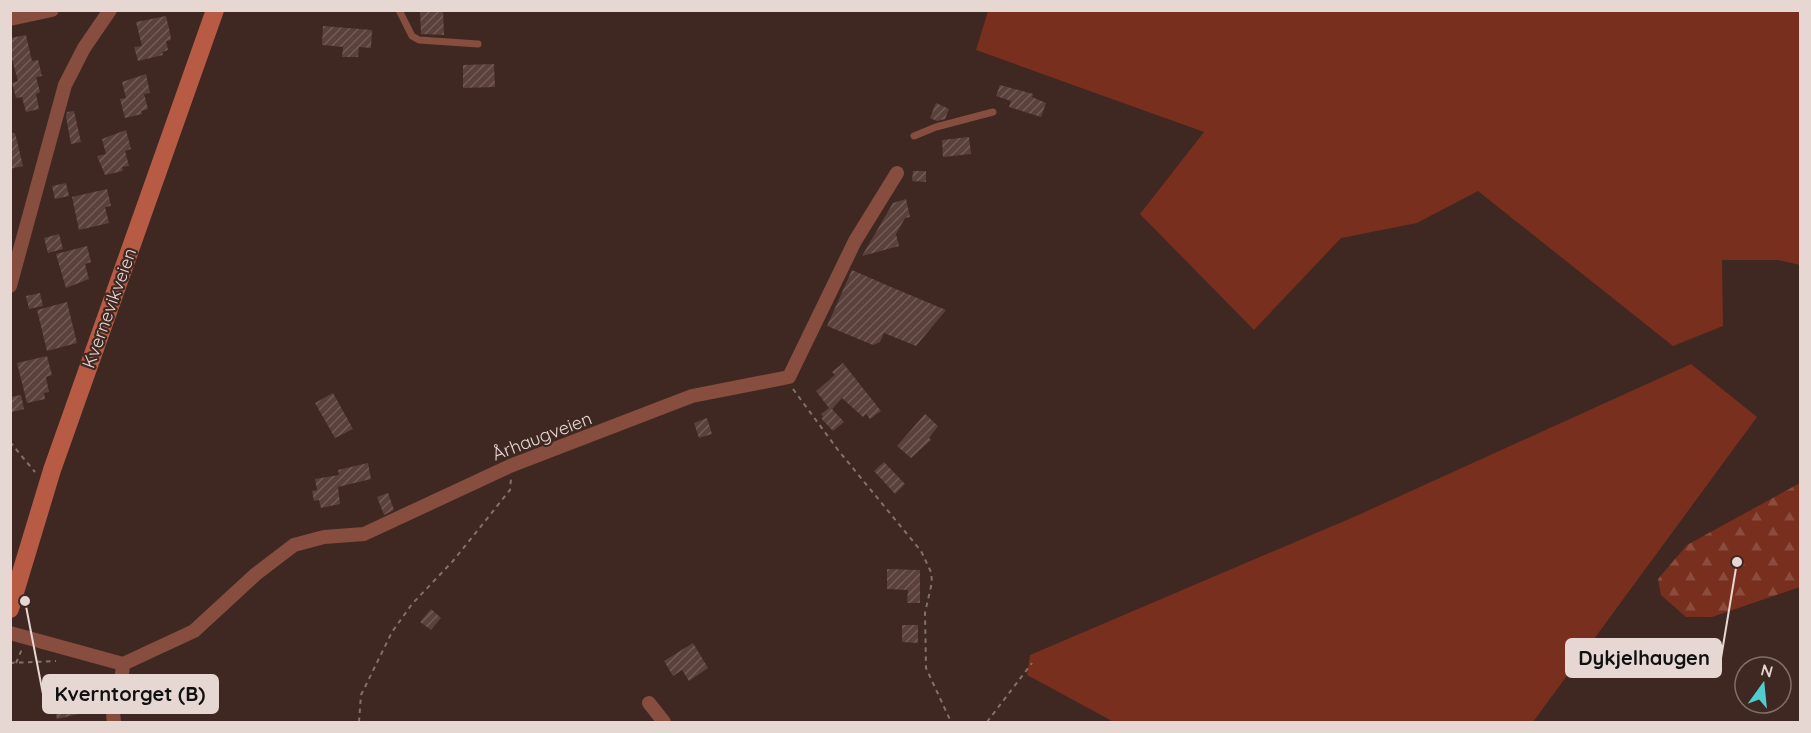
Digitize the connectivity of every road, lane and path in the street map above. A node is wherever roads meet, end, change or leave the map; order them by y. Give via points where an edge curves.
1 (52, 10) edge
2 (110, 10) edge
3 (215, 10) edge
4 (399, 10) edge
5 (10, 19) edge
6 (478, 44) dead end
7 (993, 112) dead end
8 (914, 136) dead end
9 (897, 174) dead end
10 (10, 286) edge
11 (789, 377) junction
12 (10, 442) edge
13 (29, 466) dead end
14 (510, 466) junction
15 (10, 609) edge
16 (10, 633) edge
17 (80, 654) junction
18 (10, 663) edge
19 (1032, 663) dead end
20 (123, 664) junction
21 (649, 703) dead end
22 (114, 723) edge
23 (358, 723) edge
24 (664, 723) edge
25 (951, 723) edge
26 (987, 723) edge

1 - 5 street
2 - 10 street via 65,85
3 - 15 main road, Kvernevikveien via 52,470
4 - 6 lane via 412,36 419,40
7 - 8 lane
9 - 11 street via 855,241
11 - 14 street, Århaugveien via 692,396
11 - 25 path via 793,393 921,551 931,572 933,582 925,612 926,668
12 - 13 path
14 - 20 street, Århaugveien via 364,534 324,537 294,545 194,631
14 - 23 path via 510,489 392,632 360,696
16 - 17 street
17 - 18 path via 67,660
17 - 20 street
19 - 26 path
20 - 22 street via 112,714
21 - 24 street

